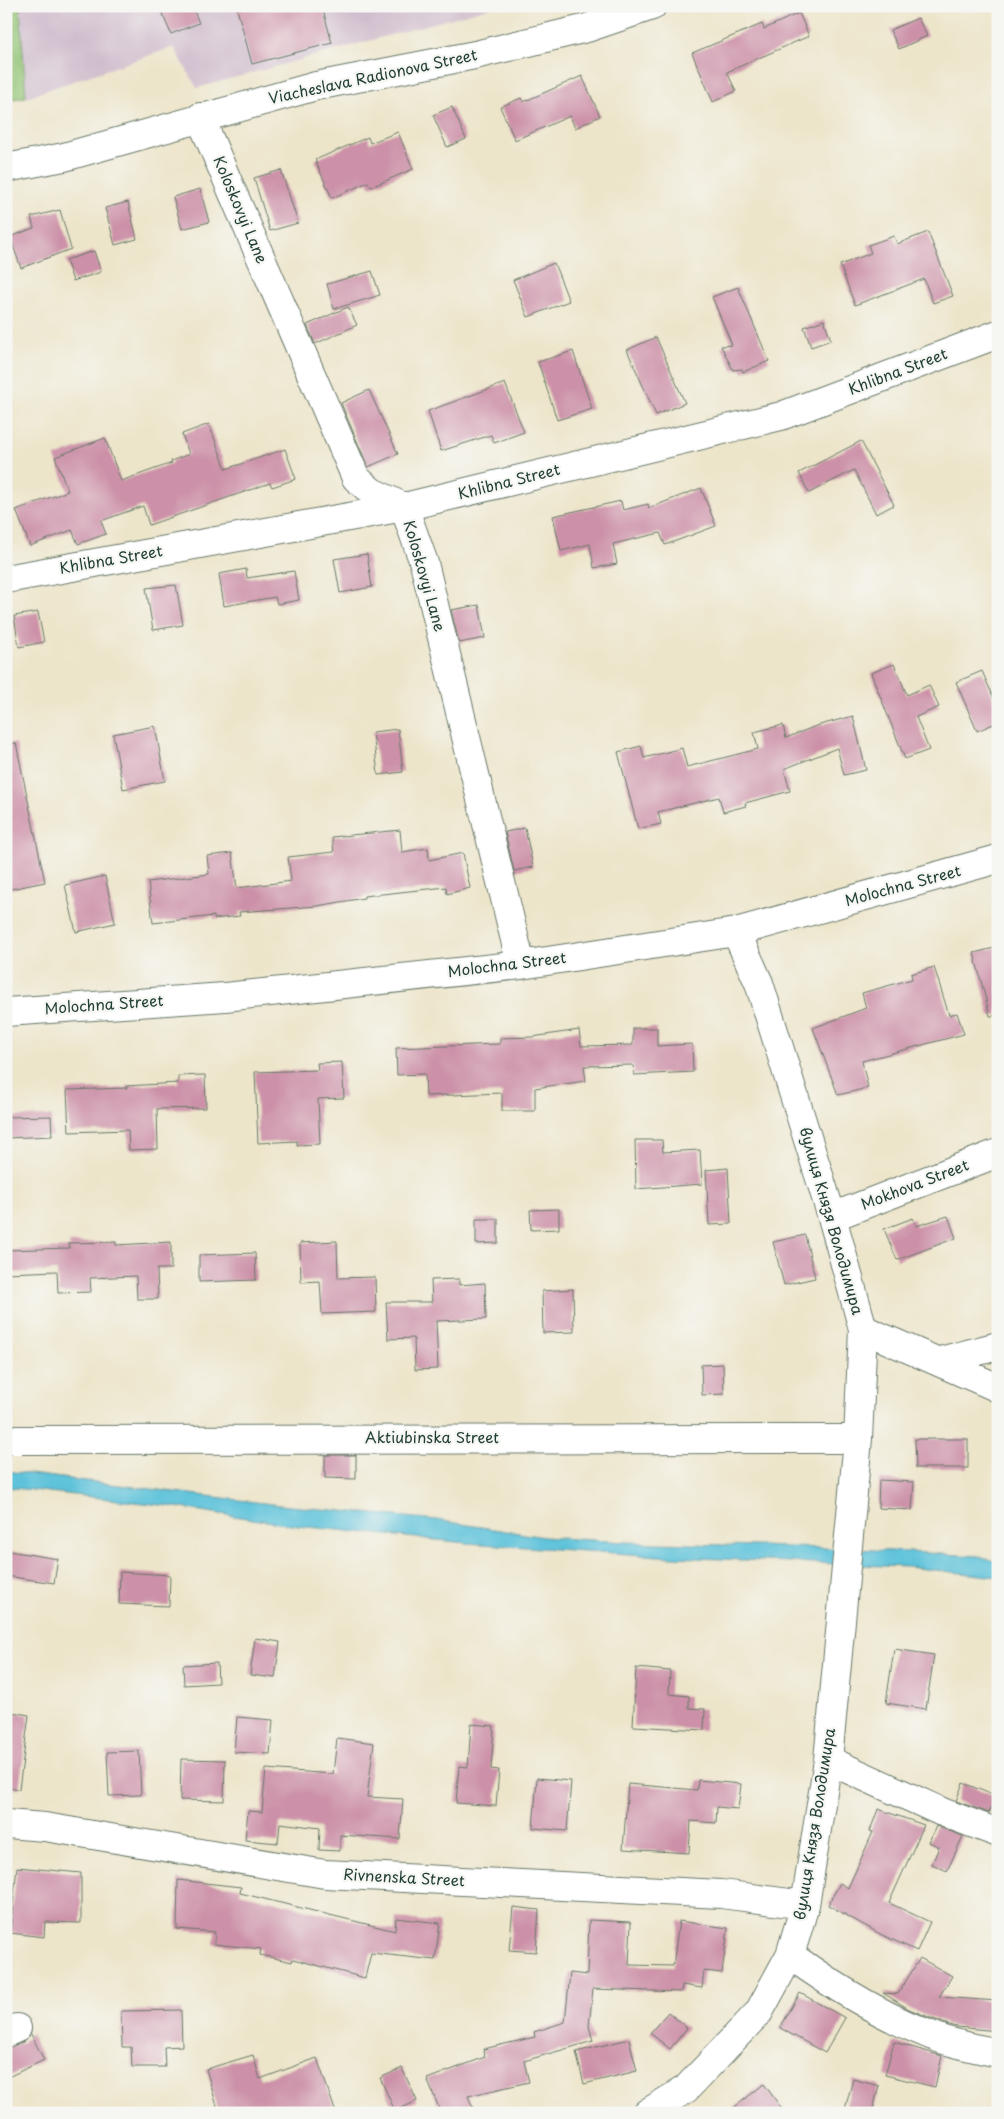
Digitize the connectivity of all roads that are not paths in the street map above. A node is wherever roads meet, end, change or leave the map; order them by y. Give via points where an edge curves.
1 (652, 6) edge
2 (582, 17) edge
3 (200, 117) junction
4 (6, 168) edge
5 (998, 334) edge
6 (404, 507) junction
7 (6, 578) edge
8 (998, 859) edge
9 (736, 932) junction
10 (521, 965) junction
11 (6, 1012) edge
12 (998, 1153) edge
13 (832, 1217) junction
14 (863, 1329) junction
15 (998, 1346) edge
16 (940, 1361) junction
17 (998, 1388) edge
18 (858, 1439) junction
19 (6, 1440) edge
20 (828, 1760) junction
21 (6, 1824) edge
22 (998, 1833) edge
23 (805, 1905) junction
24 (790, 1955) junction
25 (998, 2053) edge
26 (647, 2113) edge

1 - 2 street, Viacheslava Radionova Street
2 - 3 street, Viacheslava Radionova Street via 475,55 316,86
3 - 4 street, Viacheslava Radionova Street via 64,157
3 - 6 street, Koloskovyi Lane via 356,478 372,492
5 - 6 street, Khlibna Street via 781,416
6 - 7 street, Khlibna Street
6 - 10 street, Koloskovyi Lane via 424,563
8 - 9 street, Molochna Street
9 - 10 street, Molochna Street
9 - 13 street, вулиця Князя Володимира via 759,983
10 - 11 street, Molochna Street via 225,996
12 - 13 street, Mokhova Street
13 - 14 street, вулиця Князя Володимира
14 - 16 street
14 - 18 street, вулиця Князя Володимира
15 - 16 street
16 - 17 street
18 - 19 street, Aktiubinska Street
18 - 20 street, вулиця Князя Володимира
20 - 22 street via 942,1812
20 - 23 street, вулиця Князя Володимира
21 - 23 street, Rivnenska Street via 45,1827 325,1874 720,1894
23 - 24 street, вулиця Князя Володимира
24 - 25 street via 826,1981 886,2016 943,2040
24 - 26 street, вулиця Князя Володимира via 759,2012 686,2089

